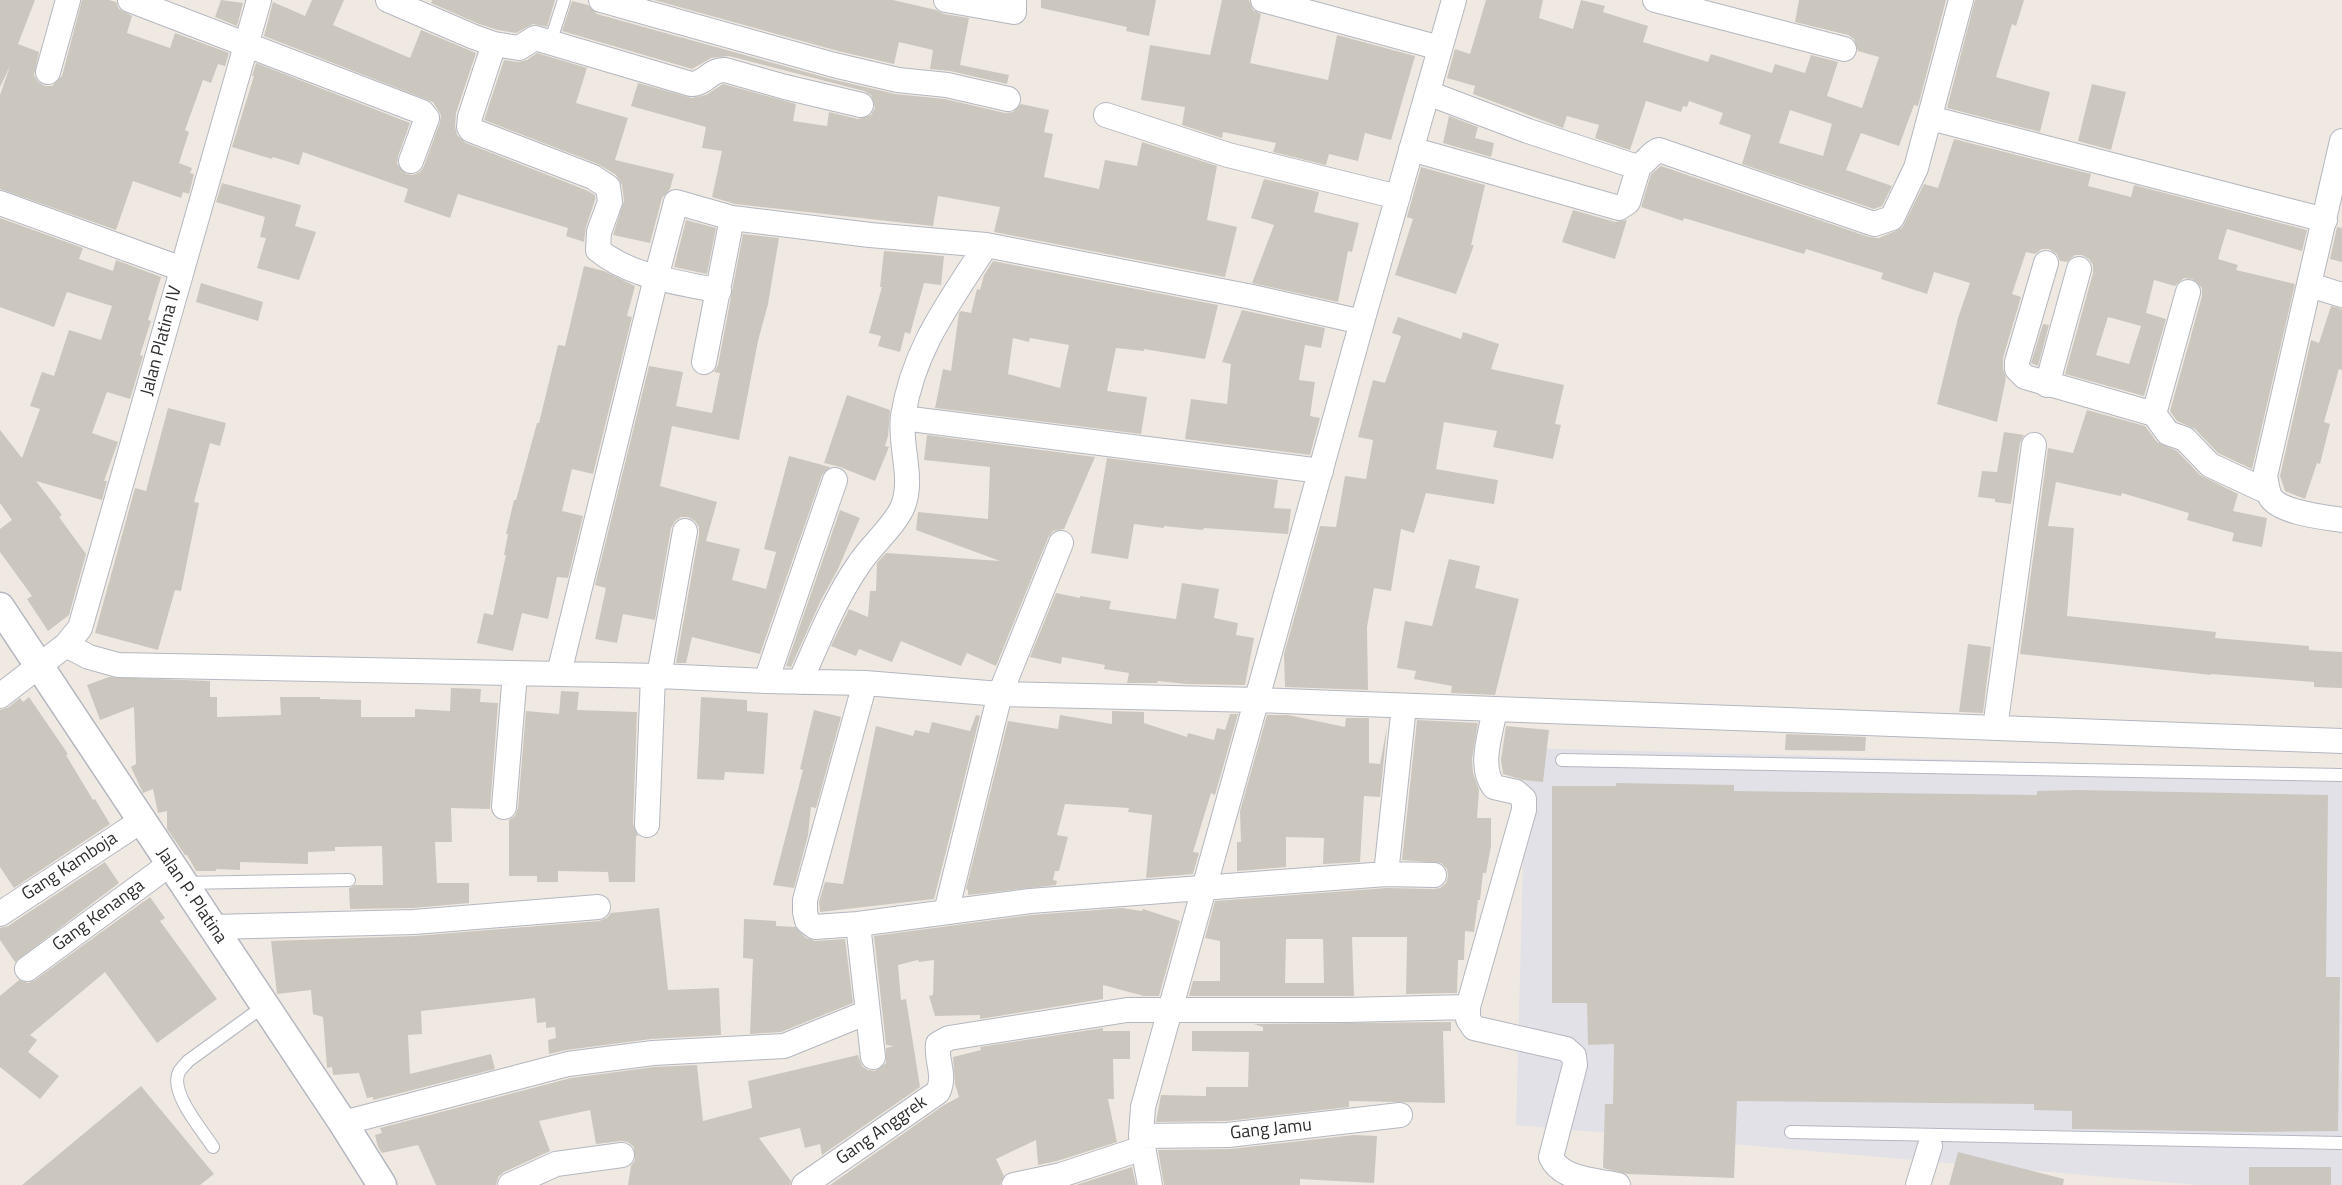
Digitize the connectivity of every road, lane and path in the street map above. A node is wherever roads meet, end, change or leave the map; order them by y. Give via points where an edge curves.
1 (68, 0) edge
2 (130, 0) edge
3 (259, 0) edge
4 (388, 0) edge
5 (564, 0) edge
6 (601, 0) edge
7 (946, 0) edge
8 (1014, 0) edge
9 (1263, 0) edge
10 (1454, 0) edge
11 (1656, 0) edge
12 (1960, 0) edge
13 (550, 43) junction
14 (246, 44) junction
15 (494, 44) junction
16 (1440, 48) junction
17 (1844, 49) dead end
18 (48, 72) dead end
19 (1428, 93) junction
20 (1008, 99) dead end
21 (861, 105) dead end
22 (1106, 115) dead end
23 (1930, 118) junction
24 (1412, 149) junction
25 (2341, 152) edge
26 (411, 161) dead end
27 (1639, 166) junction
28 (1398, 197) junction
29 (0, 203) edge
30 (732, 218) junction
31 (2325, 220) junction
32 (986, 245) junction
33 (2046, 263) dead end
34 (182, 268) junction
35 (2079, 269) dead end
36 (656, 278) junction
37 (2310, 285) junction
38 (719, 291) junction
39 (2187, 292) dead end
40 (2342, 295) edge
41 (1362, 322) junction
42 (704, 362) dead end
43 (2047, 384) junction
44 (2154, 414) junction
45 (903, 418) junction
46 (2034, 445) dead end
47 (1321, 471) junction
48 (835, 480) dead end
49 (2268, 492) junction
50 (2342, 520) edge
51 (684, 531) dead end
52 (1061, 543) dead end
53 (0, 607) edge
54 (66, 645) junction
55 (40, 667) junction
56 (515, 673) junction
57 (560, 674) junction
58 (656, 676) junction
59 (766, 681) junction
60 (800, 682) junction
61 (865, 683) junction
62 (999, 694) junction
63 (0, 696) edge
64 (1257, 700) junction
65 (1404, 706) junction
66 (1495, 709) junction
67 (1995, 728) junction
68 (2342, 741) edge
69 (1562, 760) dead end
70 (2342, 775) edge
71 (504, 807) dead end
72 (141, 821) junction
73 (647, 825) dead end
74 (176, 873) junction
75 (1386, 874) junction
76 (1434, 875) dead end
77 (349, 880) dead end
78 (1204, 889) junction
79 (598, 907) dead end
80 (946, 912) junction
81 (0, 914) edge
82 (858, 924) junction
83 (213, 927) junction
84 (27, 969) dead end
85 (264, 1006) junction
86 (1468, 1007) junction
87 (1170, 1011) junction
88 (868, 1012) junction
89 (873, 1057) dead end
90 (1400, 1115) dead end
91 (343, 1123) junction
92 (1791, 1132) dead end
93 (1142, 1142) junction
94 (2342, 1143) edge
95 (1930, 1146) dead end
96 (213, 1147) dead end
97 (622, 1155) dead end
98 (382, 1185) edge
99 (510, 1185) edge
100 (804, 1185) edge
101 (1014, 1185) edge
102 (1150, 1185) edge
103 (1618, 1185) edge
104 (1918, 1185) edge

1 - 18 street
2 - 14 street
3 - 14 street, Jalan Platina IV
4 - 15 street
5 - 13 lane
6 - 20 street via 834,65
7 - 8 street via 1014,12
9 - 16 street
10 - 16 street
11 - 17 street
12 - 23 street
13 - 15 street via 536,38 519,48
13 - 21 street via 691,84 702,82 719,69
14 - 26 street via 426,114
14 - 34 street, Jalan Platina IV
15 - 36 street via 469,127 593,177 608,187 610,202 599,232 598,250 612,261
16 - 19 street
19 - 24 street
19 - 27 street via 1528,131
22 - 28 street via 1228,155
23 - 27 street via 1916,168 1892,218 1874,224 1659,150
23 - 31 street
24 - 27 street via 1619,208 1628,202
24 - 28 street
25 - 31 street
28 - 41 street
29 - 34 street
30 - 32 street
30 - 36 street via 676,202
30 - 38 street
31 - 37 street
32 - 41 street
32 - 45 street via 931,330 913,374
33 - 43 street via 2017,369 2025,377
34 - 54 street, Jalan Platina IV via 80,628
35 - 43 street
36 - 38 street
36 - 57 street
37 - 40 street
37 - 49 street via 2265,476
38 - 42 street
39 - 44 street
41 - 47 street
43 - 44 street
44 - 49 street via 2168,433 2184,439 2210,465
45 - 47 street
45 - 60 street via 907,496 902,509 853,574
46 - 67 street
47 - 64 street
48 - 59 street
49 - 50 street via 2272,501 2290,510
51 - 58 street
52 - 62 street
53 - 55 street, Jalan P. Platina
54 - 55 street, Jalan Platina IV
54 - 56 street via 118,665
55 - 63 street, Jalan Platina IV
55 - 72 street, Jalan P. Platina
56 - 57 street
56 - 71 street
57 - 58 street
58 - 59 street
58 - 73 street
59 - 60 street
60 - 61 street
61 - 62 street
61 - 82 street via 805,912 807,921 815,927
62 - 64 street
62 - 80 street
64 - 65 street
64 - 78 street
65 - 66 street
65 - 75 street
66 - 67 street
66 - 86 street via 1486,767 1488,779 1494,787 1516,792 1524,800 1524,810
67 - 68 street
69 - 70 lane
72 - 74 street, Jalan P. Platina
72 - 81 street, Gang Kamboja
74 - 77 lane
74 - 83 street, Jalan P. Platina
74 - 84 street, Gang Kenanga
75 - 76 street
75 - 78 street
78 - 80 street via 1030,901
78 - 87 street
79 - 83 street via 414,922
80 - 82 street
82 - 88 street
83 - 85 street, Jalan P. Platina
85 - 91 street, Jalan P. Platina
85 - 96 lane via 178,1072 177,1087 182,1099
86 - 87 street
86 - 103 street via 1468,1019 1474,1028 1566,1049 1574,1056 1551,1157 1565,1173
87 - 93 street via 1143,1107
87 - 100 street, Gang Anggrek via 1127,1010 949,1038 938,1044 942,1075 938,1092
88 - 89 street
88 - 91 street via 784,1046 653,1053 568,1064
90 - 93 street, Gang Jamu
91 - 98 street, Jalan P. Platina
92 - 94 lane
93 - 101 street, Gang Jamu via 1060,1175
93 - 102 street
95 - 104 street
97 - 99 street via 556,1164

